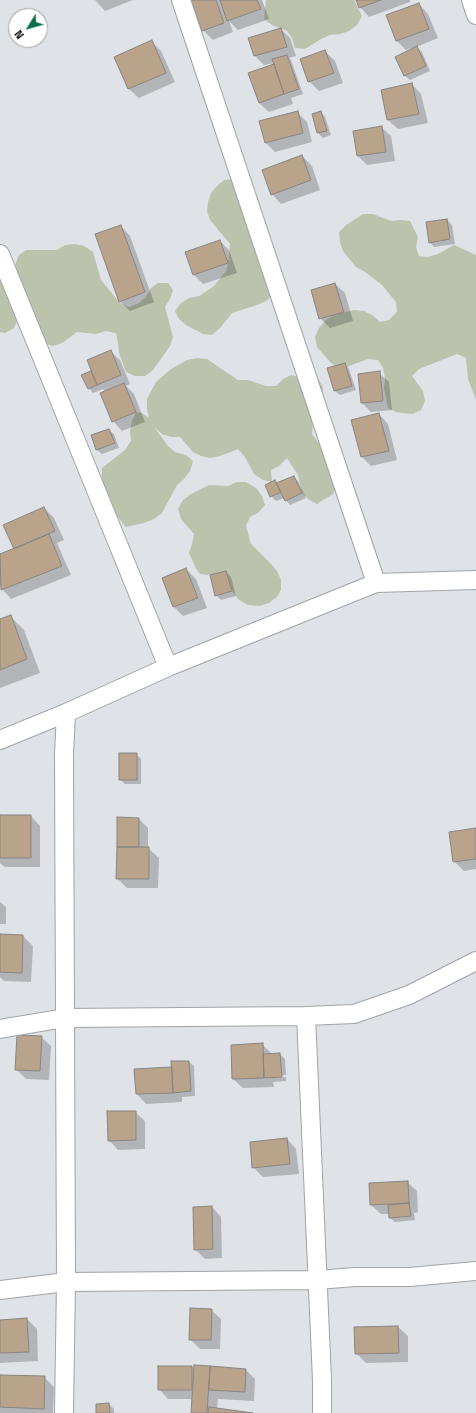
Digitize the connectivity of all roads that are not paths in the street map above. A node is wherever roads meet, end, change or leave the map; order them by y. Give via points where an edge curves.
1 (181, 0) edge
2 (471, 0) edge
3 (476, 15) edge
4 (0, 254) edge
5 (476, 580) edge
6 (376, 583) junction
7 (168, 667) junction
8 (66, 713) junction
9 (0, 740) edge
10 (476, 961) edge
11 (306, 1016) junction
12 (65, 1018) junction
13 (0, 1029) edge
14 (476, 1271) edge
15 (317, 1280) junction
16 (66, 1282) junction
17 (0, 1290) edge
18 (64, 1413) edge
19 (322, 1413) edge

1 - 6 street
2 - 3 street
4 - 7 street
5 - 6 street
6 - 7 street
7 - 8 street
8 - 9 street
8 - 12 street
10 - 11 street via 409,995 354,1014
11 - 12 street
11 - 15 street
12 - 13 street
12 - 16 street
14 - 15 street via 410,1277
15 - 16 street
15 - 19 street
16 - 17 street
16 - 18 street

